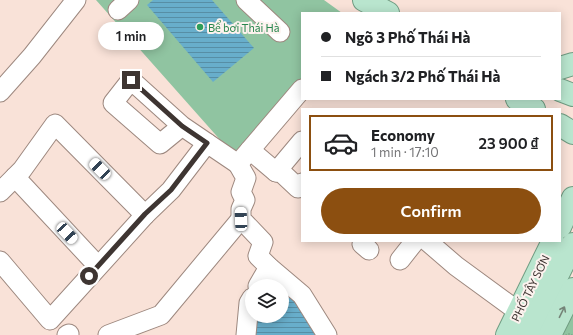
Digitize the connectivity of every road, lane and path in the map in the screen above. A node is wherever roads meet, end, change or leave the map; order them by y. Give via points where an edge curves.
1 (76, 0) edge
2 (246, 0) edge
3 (280, 32) dead end
4 (573, 64) edge
5 (561, 68) edge
6 (301, 90) edge
7 (561, 90) edge
8 (0, 92) edge
9 (573, 95) edge
10 (182, 126) junction
11 (561, 126) edge
12 (573, 133) edge
13 (301, 142) edge
14 (207, 143) junction
15 (250, 150) junction
16 (238, 164) junction
17 (276, 172) junction
18 (15, 178) junction
19 (301, 184) edge
20 (0, 192) edge
21 (572, 202) edge
22 (145, 214) junction
23 (241, 219) junction
24 (561, 225) edge
25 (416, 242) edge
26 (553, 242) edge
27 (573, 244) edge
28 (400, 260) dead end
29 (0, 261) edge
30 (98, 266) junction
31 (269, 267) junction
32 (262, 279) edge
33 (573, 289) edge
34 (519, 312) junction
35 (247, 323) edge
36 (108, 335) edge
37 (246, 335) edge
38 (328, 335) edge
39 (507, 335) edge
40 (528, 335) edge
41 (550, 335) edge

1 - 8 street
2 - 3 street
4 - 5 main road
6 - 15 street
7 - 9 main road
10 - 10 street via 131,80 113,103 160,144
10 - 14 street
11 - 12 main road
13 - 17 street
14 - 16 street
14 - 22 street via 171,190
15 - 16 street
15 - 17 street
16 - 23 street via 246,178 241,192 245,200 241,209
17 - 19 street via 282,173 298,188
18 - 20 street
18 - 22 street via 55,124
18 - 30 street
21 - 24 main road
22 - 30 street
23 - 31 street via 263,242 258,256
23 - 36 street via 161,316
25 - 28 street
25 - 34 street via 456,266
26 - 34 main road, PHỐ TÂY SƠN
27 - 40 main road
29 - 30 street via 50,320
31 - 32 street
31 - 38 street via 302,295
41 -> 33 main road
34 - 39 main road, PHỐ TÂY SƠN
35 - 37 street

